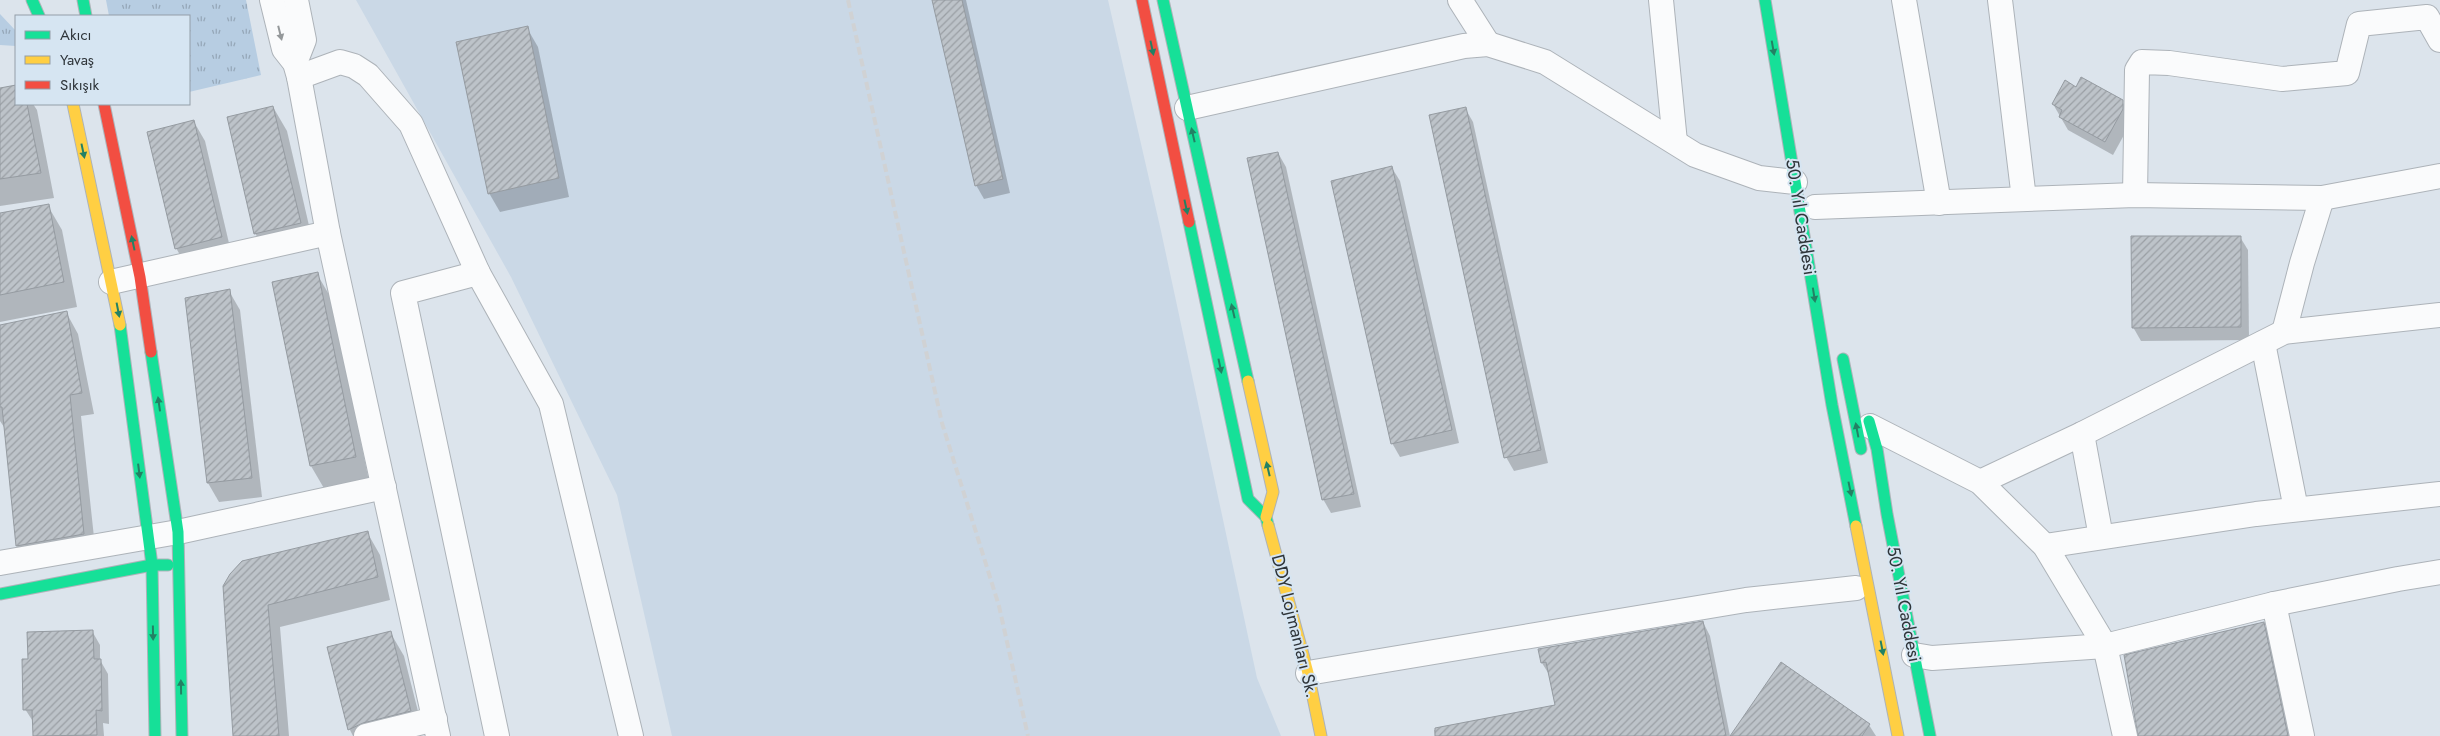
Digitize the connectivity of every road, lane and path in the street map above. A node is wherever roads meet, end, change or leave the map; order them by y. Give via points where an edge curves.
1 (32, 0) edge
2 (83, 0) edge
3 (272, 0) edge
4 (296, 0) edge
5 (1142, 0) edge
6 (1163, 0) edge
7 (1460, 0) edge
8 (1661, 0) edge
9 (1765, 0) edge
10 (1904, 0) edge
11 (2000, 0) edge
12 (39, 15) edge
13 (86, 15) edge
14 (2440, 40) edge
15 (1488, 44) junction
16 (297, 70) junction
17 (72, 105) edge
18 (104, 105) edge
19 (1187, 108) junction
20 (1675, 142) junction
21 (2440, 176) edge
22 (1795, 182) junction
23 (2135, 195) junction
24 (2322, 198) junction
25 (2024, 199) junction
26 (1939, 202) junction
27 (1815, 207) dead end
28 (328, 233) junction
29 (478, 273) junction
30 (140, 277) junction
31 (111, 282) junction
32 (2440, 315) edge
33 (2274, 338) junction
34 (1841, 348) dead end
35 (1849, 388) junction
36 (1870, 426) junction
37 (1838, 434) junction
38 (2082, 434) junction
39 (1864, 465) dead end
40 (1980, 482) junction
41 (384, 487) junction
42 (2440, 494) edge
43 (2296, 510) junction
44 (1266, 517) junction
45 (178, 532) junction
46 (148, 537) junction
47 (2101, 537) junction
48 (2045, 546) junction
49 (0, 563) edge
50 (178, 564) junction
51 (152, 565) junction
52 (2440, 572) edge
53 (1855, 584) joint
54 (0, 594) edge
55 (2274, 604) junction
56 (2105, 646) junction
57 (1914, 655) junction
58 (1308, 673) junction
59 (437, 728) edge
60 (155, 736) edge
61 (182, 736) edge
62 (366, 736) edge
63 (497, 736) edge
64 (631, 736) edge
65 (1321, 736) edge
66 (1898, 736) edge
67 (1930, 736) edge
68 (2125, 736) edge
69 (2302, 736) edge

1 - 12 street
2 - 13 street
3 -> 16 street via 284,49
4 - 16 street via 304,40
5 -> 44 street via 1248,499
6 - 19 street
7 - 15 street
8 - 20 street
9 -> 22 street, 50. Yıl Caddesi
10 - 26 street
11 - 25 street
14 - 23 street via 2427,17 2359,24 2347,73 2282,79 2142,62 2138,70
15 - 19 street via 1464,46
15 - 20 street via 1545,62
16 - 28 street
16 - 29 street via 340,62 368,75 411,124
17 -> 31 street
30 -> 18 street
44 -> 19 street via 1273,492
20 - 22 street via 1695,155 1732,169 1759,178
21 - 24 street
22 -> 37 street, 50. Yıl Caddesi
23 - 24 street
23 - 25 street
24 - 33 street
25 - 26 street
26 - 27 street
28 - 30 street
28 - 41 street
29 - 63 street via 403,293
29 - 64 street via 551,404
30 - 31 street
45 -> 30 street
31 -> 46 street via 118,309
32 - 33 street
33 - 38 street
33 - 43 street
34 - 35 street, 50. Yıl Caddesi
35 - 36 street, 50. Yıl Caddesi via 1868,416
39 -> 35 street, 50. Yıl Caddesi
36 - 40 street
36 - 57 street, 50. Yıl Caddesi via 1877,449
37 - 53 street, 50. Yıl Caddesi via 1835,449 1837,474
37 -> 66 street, 50. Yıl Caddesi
38 - 40 street
38 - 47 street
40 - 48 street
41 - 45 street
41 - 59 street
42 - 43 street
43 - 47 street
44 - 58 street, DDY Lojmanları Sk.
45 - 46 street
45 - 50 street
46 - 49 street
46 - 51 street
47 - 48 street
48 - 56 street
50 - 51 street
61 -> 50 street
51 - 54 street
51 -> 60 street
52 - 55 street
53 - 58 street
55 - 56 street
55 - 69 street
56 - 57 street via 1932,658
56 - 68 street
57 - 67 street, 50. Yıl Caddesi
58 - 65 street, DDY Lojmanları Sk.
59 - 62 street

